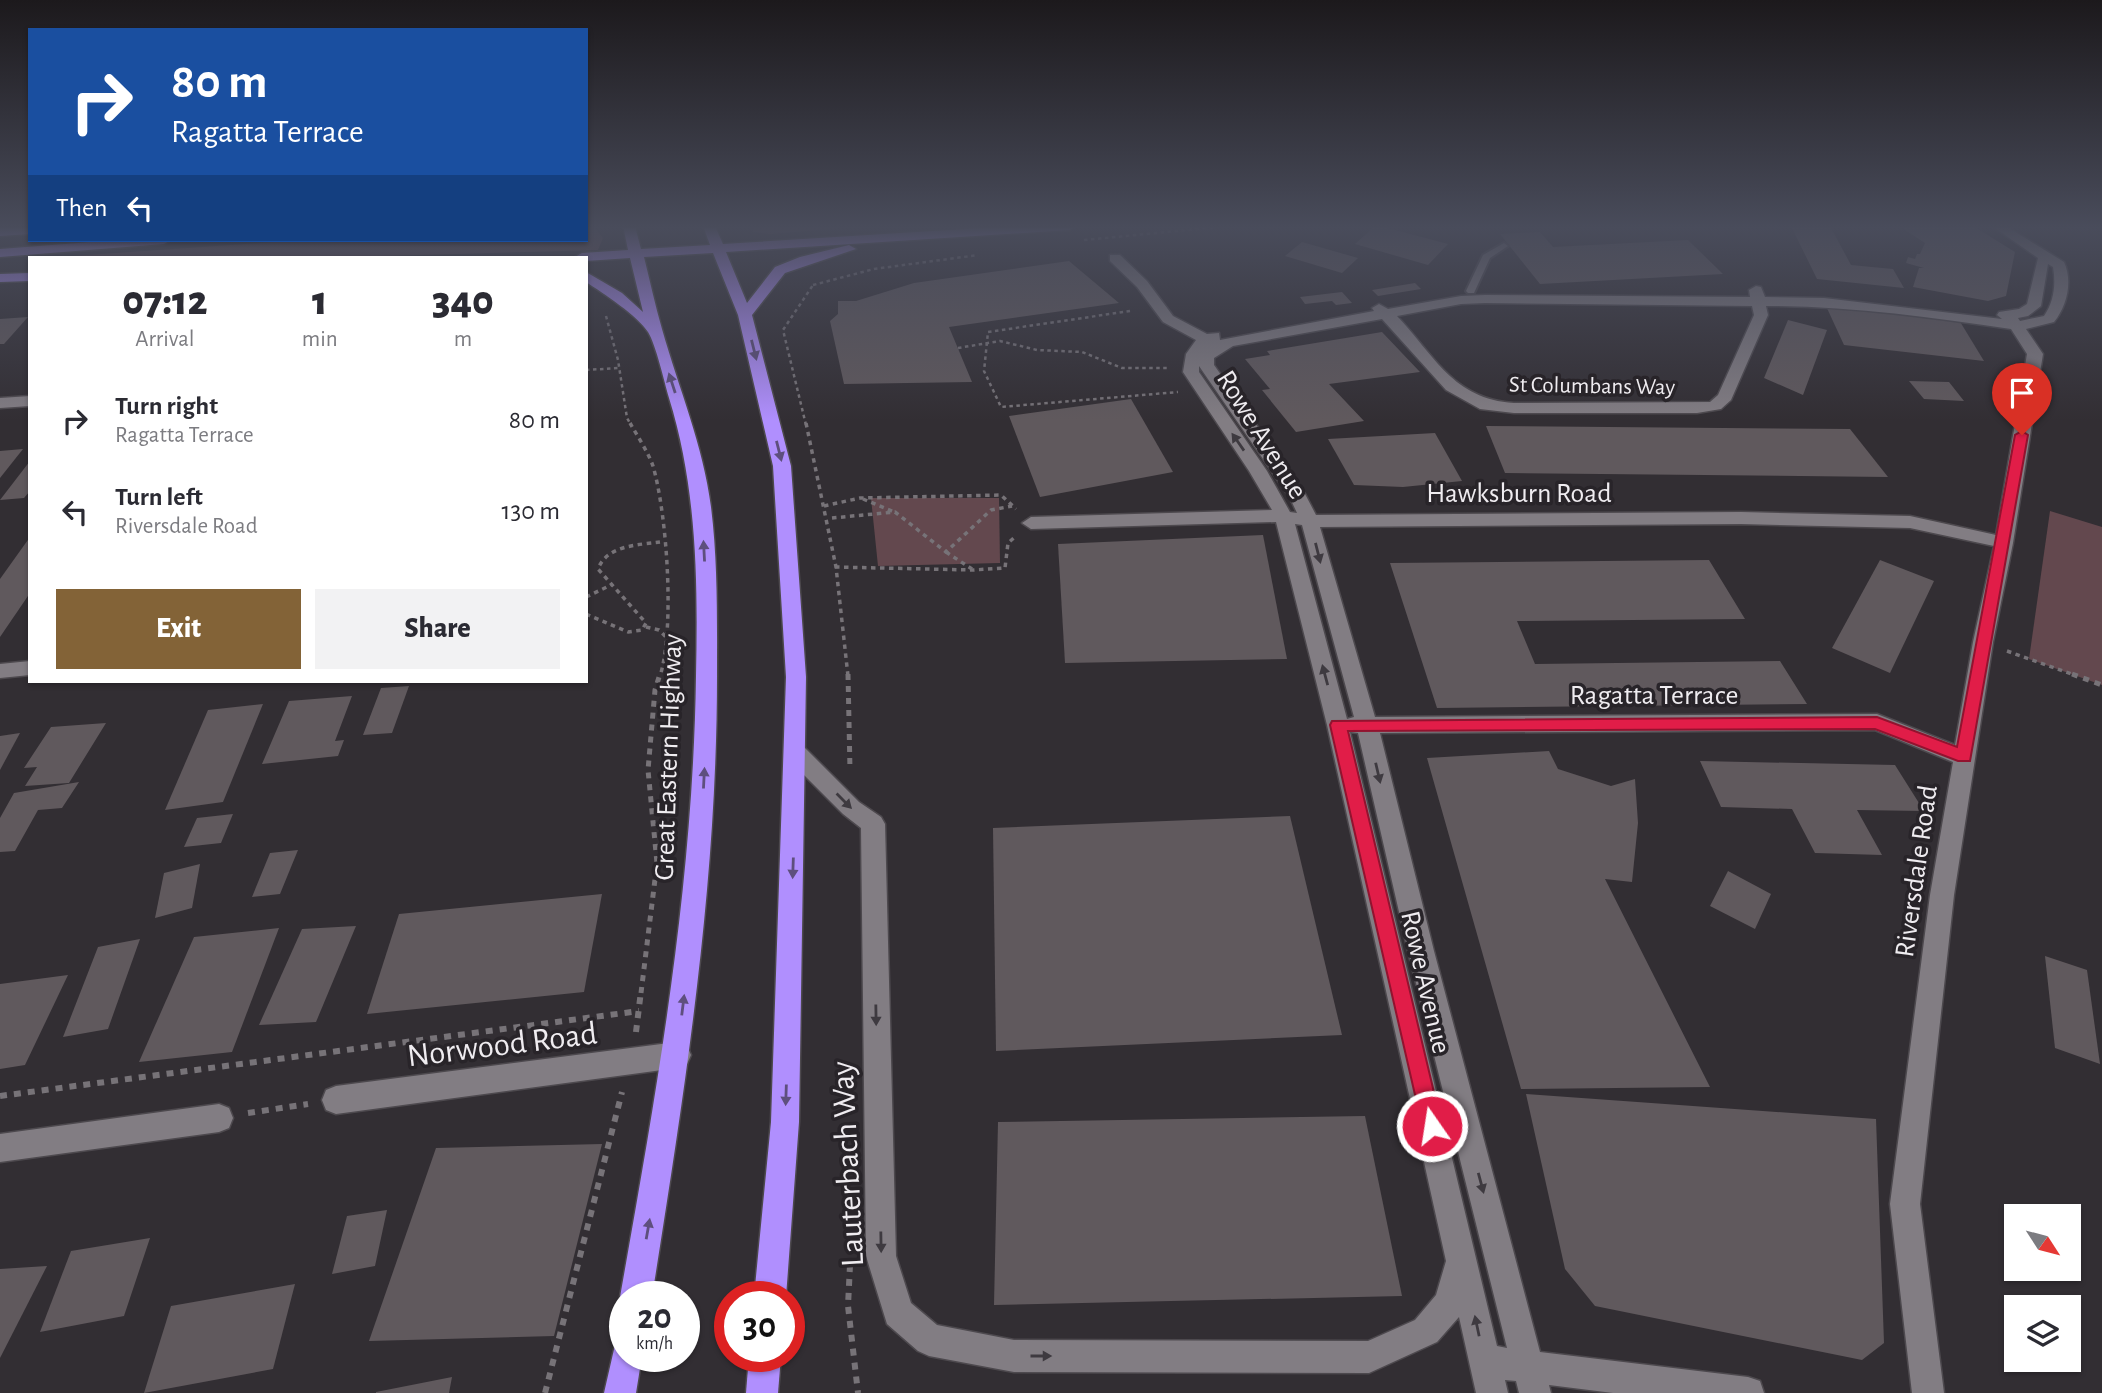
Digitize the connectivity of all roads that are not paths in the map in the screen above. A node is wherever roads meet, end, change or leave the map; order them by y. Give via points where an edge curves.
1 (609, 291) edge
2 (645, 291) edge
3 (735, 291) edge
4 (764, 291) edge
5 (1147, 291) edge
6 (1471, 291) joint
7 (2037, 291) edge
8 (2058, 291) edge
9 (1757, 295) junction
10 (1383, 311) junction
11 (745, 315) junction
12 (2012, 320) junction
13 (656, 330) junction
14 (1213, 343) junction
15 (28, 401) edge
16 (0, 403) edge
17 (1284, 516) junction
18 (1310, 521) junction
19 (1031, 523) road end
20 (2004, 543) junction
21 (28, 668) edge
22 (0, 671) edge
23 (1338, 725) junction
24 (1367, 725) junction
25 (796, 753) junction
26 (1964, 757) junction
27 (677, 1055) junction
28 (336, 1100) road end
29 (219, 1118) road end
30 (0, 1148) edge
31 (1462, 1260) junction
32 (639, 1281) edge
33 (771, 1281) edge
34 (1484, 1361) junction
35 (623, 1372) edge
36 (763, 1372) edge
37 (1532, 1380) edge
38 (620, 1393) edge
39 (761, 1393) edge
40 (1492, 1393) edge
41 (1748, 1393) edge
42 (1928, 1393) edge

1 - 13 highway
2 - 13 highway, Great Eastern Highway
3 - 11 highway
4 - 11 highway
5 - 14 street via 1168,319
6 - 9 street, Rowe Avenue
6 - 10 street, Rowe Avenue
7 - 12 street via 2034,306
8 - 12 street via 2054,314 2040,323
9 - 10 street, Rowe Avenue via 1461,300
9 - 10 street, St Columbans Way via 1762,315 1725,397 1715,406 1697,408 1485,405 1463,396
9 - 12 street, Rowe Avenue
10 - 14 street, Rowe Avenue
11 -> 25 highway via 782,466 796,677
12 - 20 street, Riversdale Road via 2035,354
27 -> 13 highway, Great Eastern Highway via 698,876 706,747 707,614 702,508 689,436
17 -> 14 street, Rowe Avenue via 1191,372 1190,356 1195,348
14 - 18 street, Rowe Avenue via 1206,365 1299,498
15 - 16 street
17 - 18 street, Hawksburn Road
17 - 19 street, Hawksburn Road
23 -> 17 street, Rowe Avenue
18 - 20 street, Hawksburn Road via 1741,518 1910,522
18 -> 24 street, Rowe Avenue
20 - 26 street, Riversdale Road
21 - 22 street
23 - 24 street, Ragatta Terrace
23 - 31 street, Rowe Avenue
24 - 26 street, Ragatta Terrace via 1877,723
24 -> 37 street, Rowe Avenue
25 -> 31 street, Lauterbach Way via 873,824 881,1256 898,1313 929,1340 1014,1356 1369,1357 1426,1331 1449,1304
25 -> 33 highway via 785,1122
26 - 42 street, Riversdale Road via 1942,895 1905,1204
27 - 28 street, Norwood Road
32 -> 27 highway, Great Eastern Highway
29 - 30 street
34 -> 31 street, Rowe Avenue
34 - 37 street
34 - 40 street, Rowe Avenue
35 - 38 highway
36 - 39 highway
37 - 41 street

